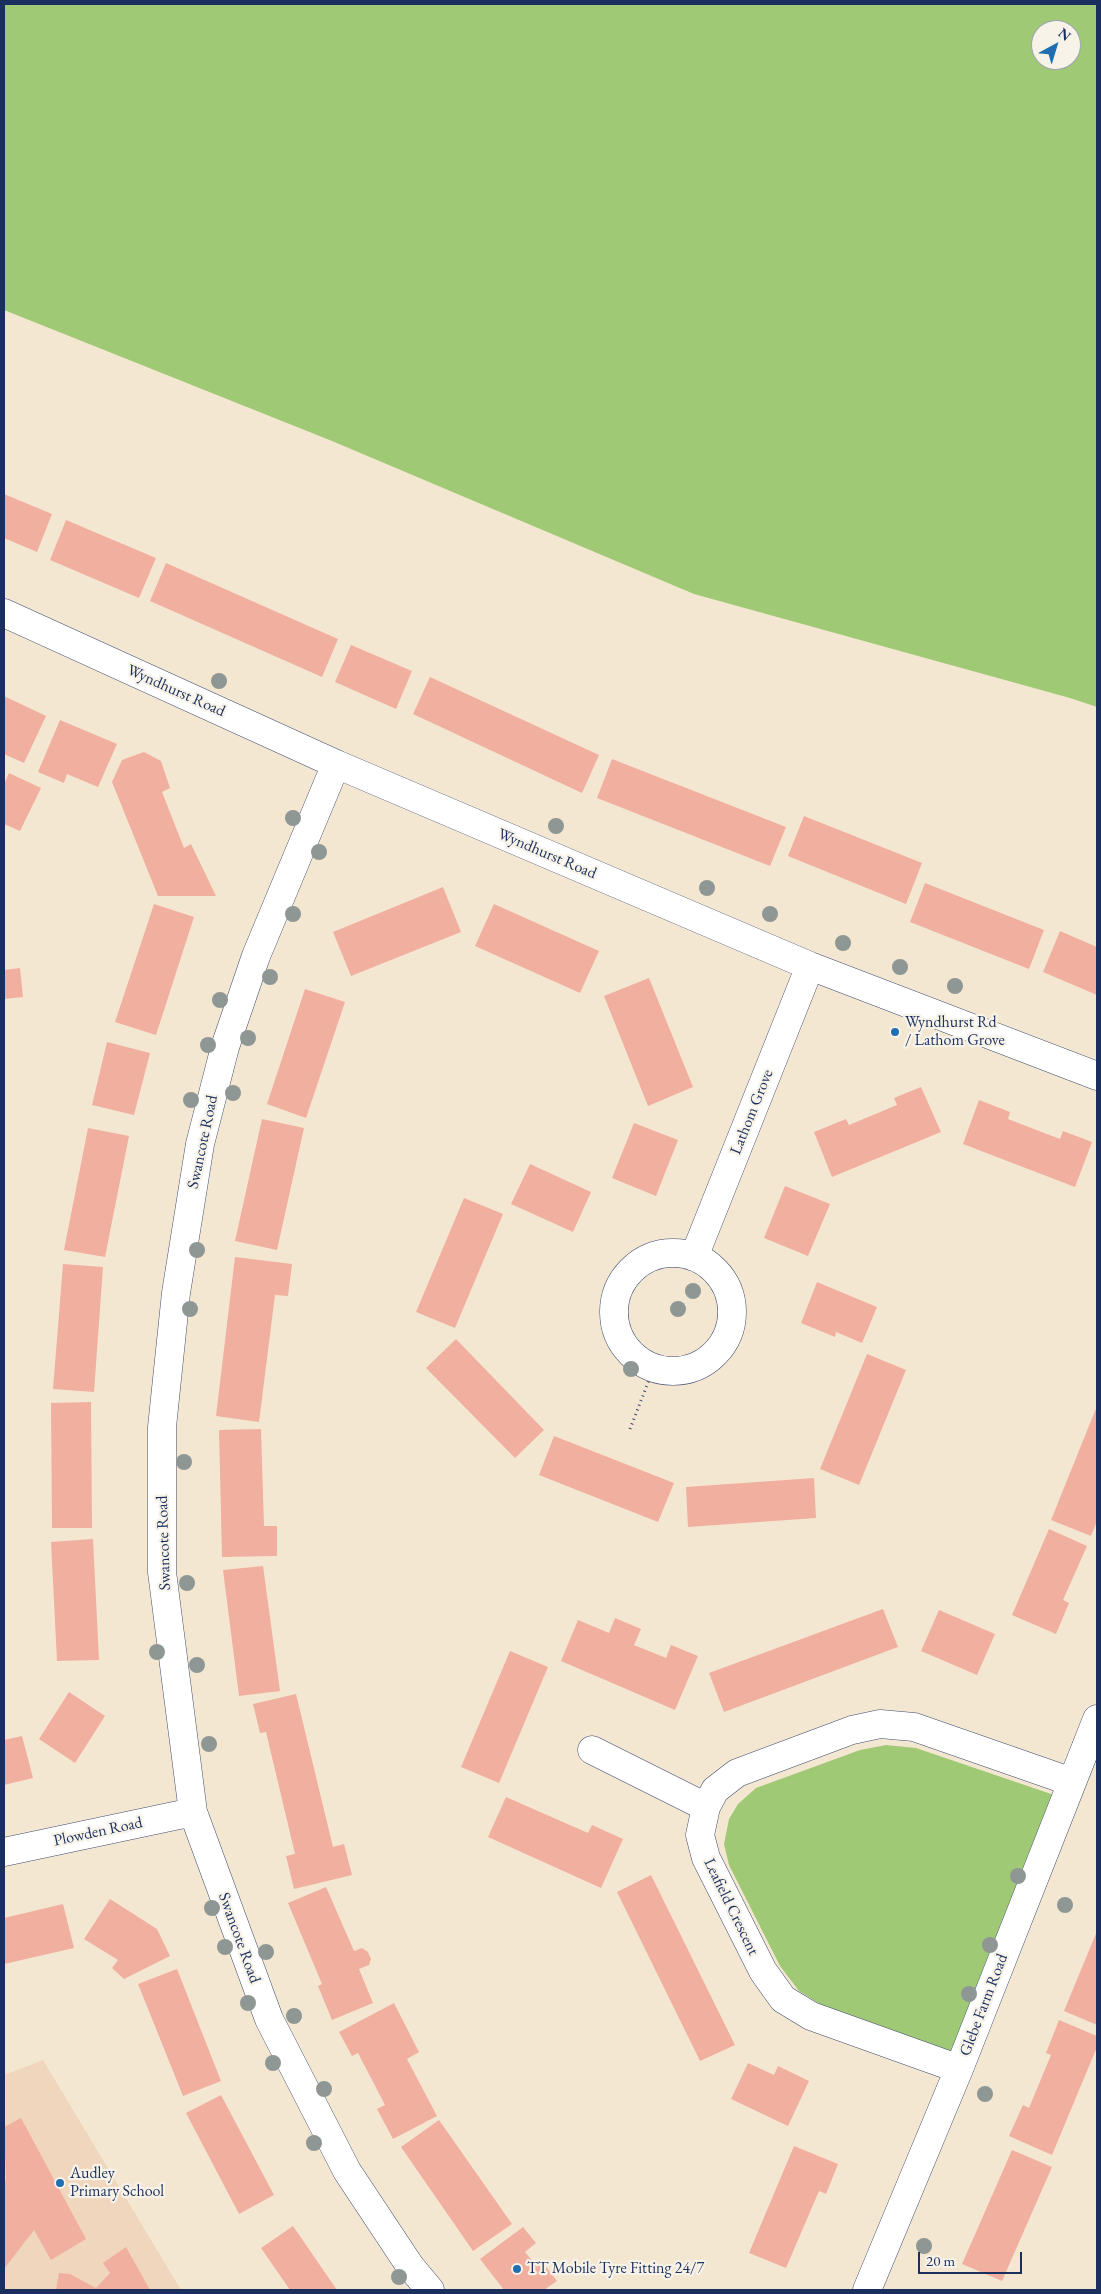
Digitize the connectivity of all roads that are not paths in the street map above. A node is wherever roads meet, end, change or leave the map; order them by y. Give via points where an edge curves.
1 (4, 613) edge
2 (336, 764) junction
3 (810, 966) junction
4 (1097, 1076) edge
5 (694, 1257) junction
6 (1097, 1719) edge
7 (592, 1750) dead end
8 (1072, 1782) junction
9 (706, 1807) junction
10 (193, 1812) junction
11 (4, 1852) edge
12 (959, 2069) junction
13 (430, 2290) edge
14 (867, 2290) edge

1 - 2 street, Wyndhurst Road
2 - 3 street, Wyndhurst Road
2 - 10 street, Swancote Road via 256,956 225,1047 200,1144 176,1293 162,1427 162,1572
3 - 4 street, Wyndhurst Road
3 - 5 street, Lathom Grove
5 - 5 street via 676,1253 658,1255 640,1263 626,1275 618,1292 614,1310 624,1345 638,1359 654,1368 672,1371 706,1361 720,1348 729,1332 730,1296 722,1279 710,1266
6 - 8 street, Glebe Farm Road
7 - 9 street
8 - 9 street, Leafield Crescent via 914,1728 880,1724 852,1730 737,1773 715,1790
8 - 12 street, Glebe Farm Road
9 - 12 street, Leafield Crescent via 700,1835 706,1858 763,1972 783,1999 811,2016
10 - 11 street, Plowden Road
10 - 13 street, Swancote Road via 269,2019 347,2171 410,2266
12 - 14 street, Glebe Farm Road

